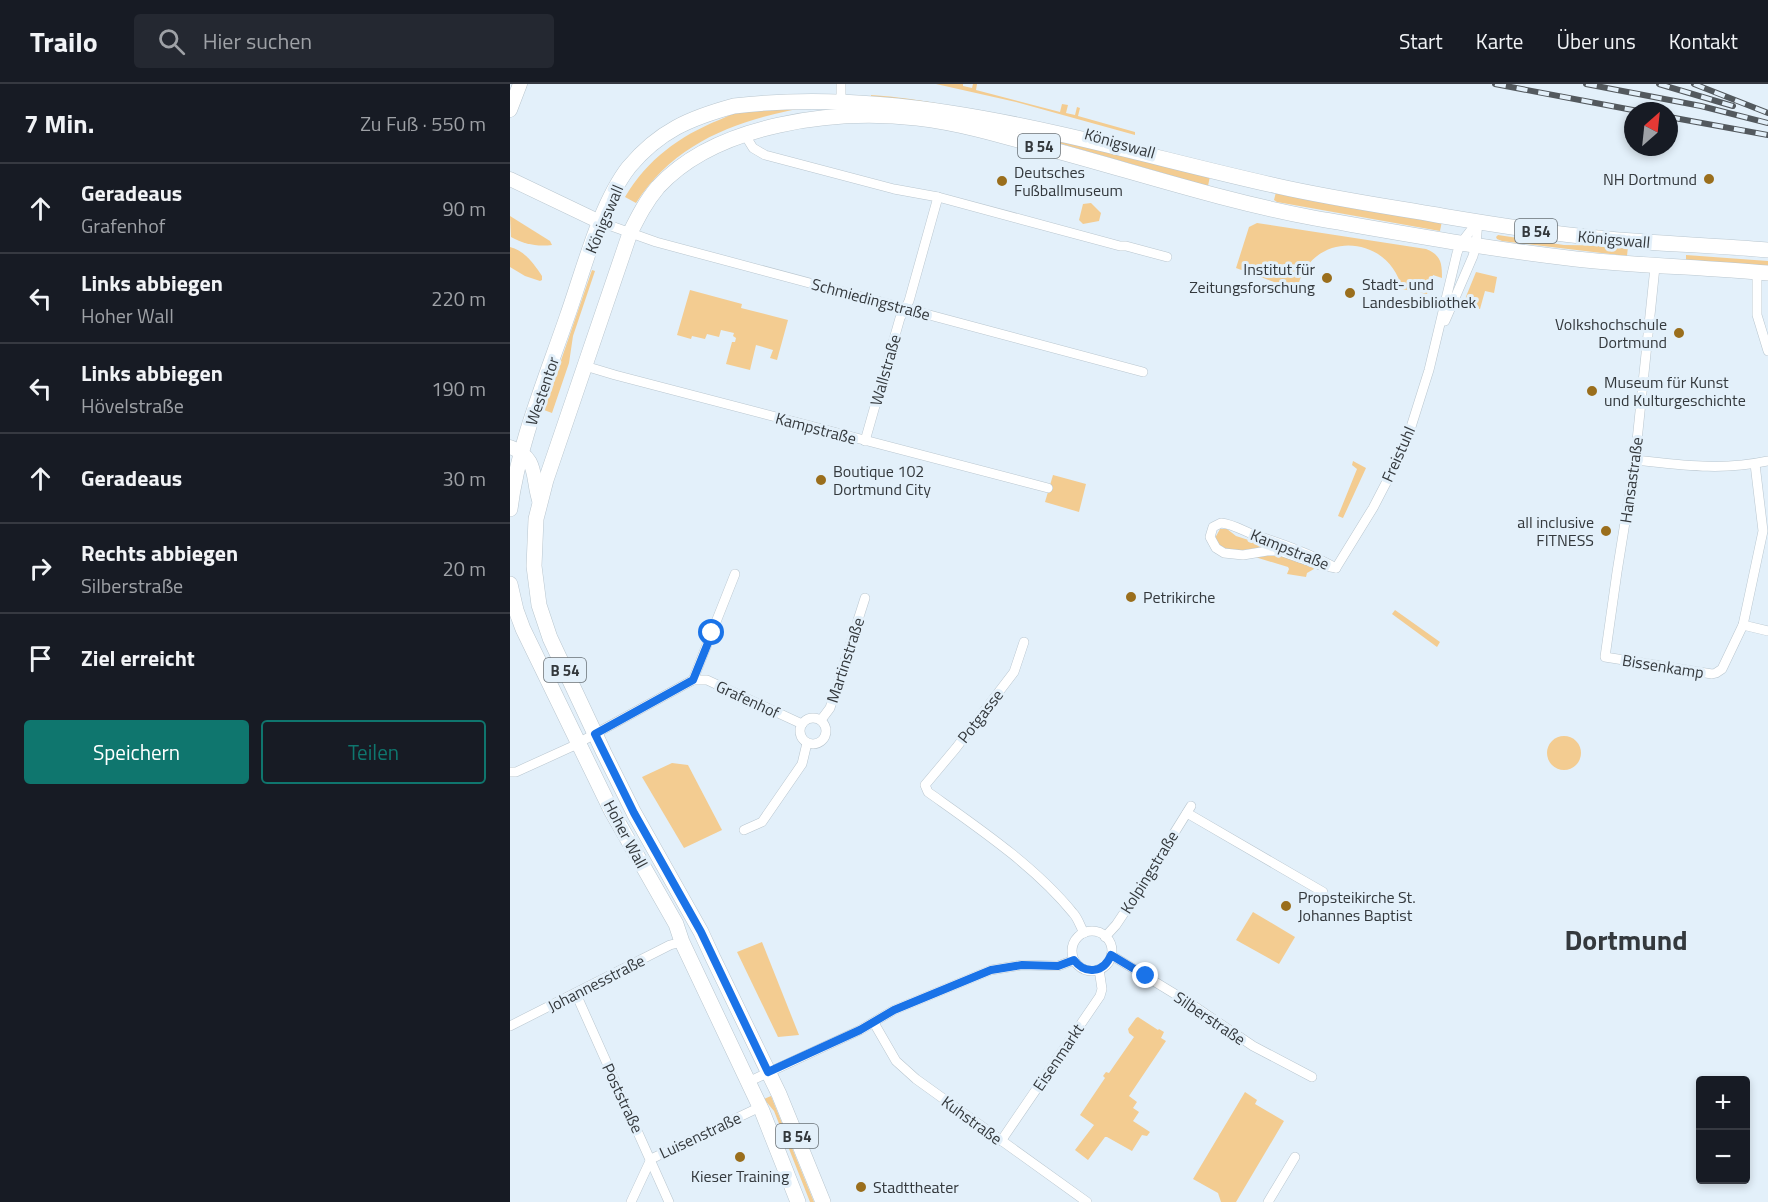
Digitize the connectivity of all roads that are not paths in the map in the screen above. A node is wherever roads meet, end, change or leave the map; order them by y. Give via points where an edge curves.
1 (519, 84) edge
2 (841, 87) edge
3 (510, 110) edge
4 (841, 117) junction
5 (745, 135) junction
6 (510, 179) edge
7 (938, 197) junction
8 (1478, 221) junction
9 (600, 222) junction
10 (630, 233) junction
11 (1468, 244) junction
12 (1678, 244) junction
13 (1768, 250) edge
14 (1167, 257) dead end
15 (1655, 267) junction
16 (1762, 273) edge
17 (905, 309) junction
18 (563, 330) joint
19 (1439, 331) junction
20 (594, 339) joint
21 (1768, 351) edge
22 (585, 366) junction
23 (1143, 372) dead end
24 (865, 441) junction
25 (516, 450) edge
26 (553, 458) junction
27 (1635, 460) junction
28 (1768, 461) edge
29 (1755, 464) junction
30 (520, 468) edge
31 (1048, 488) dead end
32 (540, 502) junction
33 (511, 503) edge
34 (510, 509) edge
35 (534, 533) joint
36 (1336, 568) junction
37 (735, 574) dead end
38 (510, 584) edge
39 (865, 598) dead end
40 (513, 612) edge
41 (1743, 625) junction
42 (1768, 631) edge
43 (1024, 642) dead end
44 (1605, 657) joint
45 (693, 680) junction
46 (821, 720) junction
47 (801, 724) junction
48 (595, 734) junction
49 (579, 743) junction
50 (807, 743) junction
51 (510, 772) edge
52 (744, 830) dead end
53 (1323, 892) dead end
54 (1084, 933) junction
55 (1106, 937) junction
56 (682, 942) junction
57 (1111, 955) junction
58 (1074, 960) junction
59 (1099, 969) junction
60 (576, 994) junction
61 (874, 1023) junction
62 (510, 1026) edge
63 (768, 1072) junction
64 (1312, 1077) dead end
65 (748, 1082) junction
66 (760, 1107) junction
67 (1000, 1141) junction
68 (1295, 1157) dead end
69 (651, 1159) junction
70 (631, 1202) edge
71 (669, 1202) edge
72 (798, 1202) edge
73 (823, 1202) edge
74 (1087, 1202) edge
75 (1268, 1202) edge

1 - 3 street
2 - 4 street
2 - 8 main road, Königswall / B 54 via 926,95 978,105 1277,186
2 - 9 main road, Königswall / B 54 via 752,101 675,127 627,170
4 - 5 main road, Königswall / B 54
4 - 11 main road, Königswall / B 54 via 940,122 1019,140 1233,201
5 - 7 street via 765,155
5 - 10 main road, Königswall / B 54 via 700,154 672,174 650,198
6 - 9 street
7 - 14 street
7 - 17 street, Wallstraße
8 - 11 street, Freistuhl
8 - 11 street, Freistuhl
8 - 12 main road, Königswall / B 54 via 1594,238
9 - 10 street, Schmiedingstraße
9 - 18 main road, Königswall / B 54
10 - 17 street, Schmiedingstraße
10 - 20 main road, Königswall / B 54
11 - 15 main road, Königswall / B 54
11 - 19 street, Freistuhl via 1452,307
11 - 19 street, Freistuhl via 1452,269
12 - 13 main road, Königswall / B 54
12 - 15 main road
15 - 16 main road, Königswall / B 54
15 - 27 street, Hansastraße
16 - 21 street via 1757,315
17 - 23 street, Schmiedingstraße
17 - 24 street, Wallstraße
18 - 25 main road, Westentor
19 - 36 street, Freistuhl via 1401,454
20 - 22 main road, Westentor / B 54
22 - 24 street, Kampstraße
22 - 26 main road, Westentor / B 54
24 - 31 street, Kampstraße
25 - 30 main road, Westentor
26 - 30 street
26 - 32 main road, Westentor / B 54
27 - 29 street via 1704,468
27 - 44 street, Hansastraße
28 - 29 street
29 - 41 street, Bissenkamp via 1763,531
30 - 32 street, Westentor
30 - 33 main road, Westentor
32 - 35 main road, Westentor / B 54
33 - 34 main road
35 - 48 main road, Hoher Wall / B 54 via 539,605 550,638
36 - 36 street, Kampstraße via 1228,524 1216,525 1210,532 1214,546 1224,553 1280,551
37 - 45 street, Grafenhof
38 - 40 main road, Hoher Wall / B 54
39 - 46 street, Martinstraße via 830,708
40 - 49 main road, Hoher Wall / B 54
41 - 42 street
41 - 44 street, Bissenkamp via 1716,674
43 - 54 street, Potgasse via 1014,672 925,785 928,792 1035,874 1075,914
45 - 47 street, Grafenhof via 707,680
45 - 48 street, Grafenhof
46 - 47 street via 809,718
46 - 50 street via 826,731 823,740
47 - 50 street via 800,734
48 - 49 street, Grafenhof
48 - 63 main road, Hoher Wall / B 54 via 701,932
49 - 51 street, Grafenhof
49 - 56 main road, Hoher Wall / B 54
50 - 52 street via 802,764 762,822
53 - 55 street, Kolpingstraße via 1189,809
54 - 55 street via 1093,931
54 - 58 street via 1072,947
55 - 57 street
56 - 60 street, Johannesstraße
56 - 65 main road, Hoher Wall / B 54
57 - 59 street
57 - 64 street, Silberstraße via 1253,1046
58 - 59 street via 1082,968
58 - 61 street via 1058,966 1022,965 991,970 894,1010
59 - 67 street, Eisenmarkt via 1100,996
60 - 62 street, Johannesstraße
60 - 69 street, Poststraße
61 - 63 street
61 - 67 street, Kuhstraße via 896,1061
63 - 65 street
63 - 73 main road, B 54
65 - 66 main road, B 54
66 - 69 street, Luisenstraße
66 - 72 main road, B 54
67 - 74 street, Kuhstraße
68 - 75 street
69 - 70 street, Luisenstraße
69 - 71 street, Poststraße

